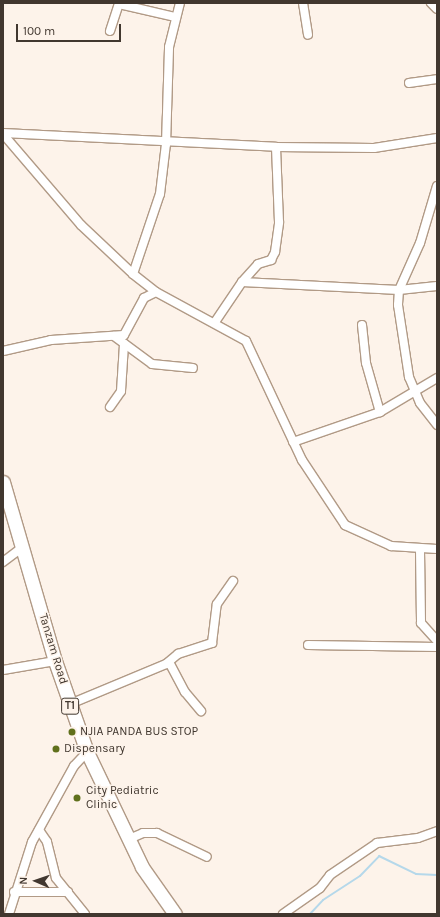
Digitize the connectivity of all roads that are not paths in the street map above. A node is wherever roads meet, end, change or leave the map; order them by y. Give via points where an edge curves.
1 (180, 3) edge
2 (303, 3) edge
3 (431, 3) edge
4 (119, 4) edge
5 (437, 9) edge
6 (175, 17) junction
7 (110, 31) dead end
8 (308, 35) dead end
9 (437, 78) edge
10 (409, 82) dead end
11 (3, 133) edge
12 (437, 138) edge
13 (166, 144) junction
14 (276, 147) junction
15 (437, 186) edge
16 (134, 274) junction
17 (242, 282) junction
18 (437, 286) edge
19 (399, 290) junction
20 (156, 292) junction
21 (215, 322) junction
22 (362, 325) dead end
23 (114, 336) junction
24 (124, 344) junction
25 (3, 351) edge
26 (193, 368) dead end
27 (437, 378) edge
28 (415, 393) junction
29 (110, 407) dead end
30 (380, 412) junction
31 (437, 425) edge
32 (293, 442) junction
33 (3, 482) edge
34 (23, 547) junction
35 (409, 550) junction
36 (420, 550) junction
37 (437, 550) edge
38 (3, 562) edge
39 (420, 567) junction
40 (233, 581) dead end
41 (437, 641) edge
42 (308, 644) dead end
43 (437, 647) edge
44 (55, 660) junction
45 (169, 662) junction
46 (3, 670) edge
47 (70, 704) junction
48 (201, 711) dead end
49 (87, 752) junction
50 (39, 830) junction
51 (437, 831) edge
52 (129, 839) junction
53 (207, 857) dead end
54 (14, 892) junction
55 (68, 892) junction
56 (7, 910) edge
57 (85, 914) edge
58 (175, 914) edge
59 (283, 914) edge

1 - 6 street
2 - 8 street
3 - 5 street
4 - 6 street
4 - 7 street
6 - 13 street via 169,47
9 - 10 street
11 - 13 street
11 - 16 street via 81,225
12 - 14 street via 374,148
13 - 14 street
13 - 16 street via 160,194
14 - 17 street via 279,222 274,252 271,260 258,264
15 - 19 street via 420,244
16 - 20 street
17 - 19 street
17 - 21 street
18 - 19 street
19 - 28 street via 402,341
20 - 21 street
20 - 23 street via 144,298 128,333
21 - 32 street via 251,348
22 - 30 street via 366,363
23 - 24 street
23 - 25 street via 51,340
24 - 26 street via 152,364
24 - 29 street via 121,391
27 - 28 street
28 - 30 street
28 - 31 street
30 - 32 street
32 - 35 street via 345,525 360,535
33 - 34 highway, Tanzam Road / T1
34 - 38 street
34 - 44 highway, Tanzam Road / T1
35 - 36 street
35 - 39 street
36 - 37 street
36 - 39 street
39 - 41 street via 421,623
40 - 45 street via 217,604 215,640 178,654
42 - 43 street
44 - 46 street
44 - 47 highway, Tanzam Road / T1
45 - 47 street
45 - 48 street via 185,692
47 - 49 highway, Tanzam Road / T1
49 - 50 street via 74,766
49 - 52 highway, Tanzam Road / T1
50 - 54 street
50 - 55 street via 47,842 51,869
51 - 59 street via 418,838 377,843 330,875 320,888
52 - 53 street via 143,832 157,833
52 - 58 highway, Tanzam Road / T1 via 142,867
54 - 55 street
54 - 56 street
55 - 57 street

